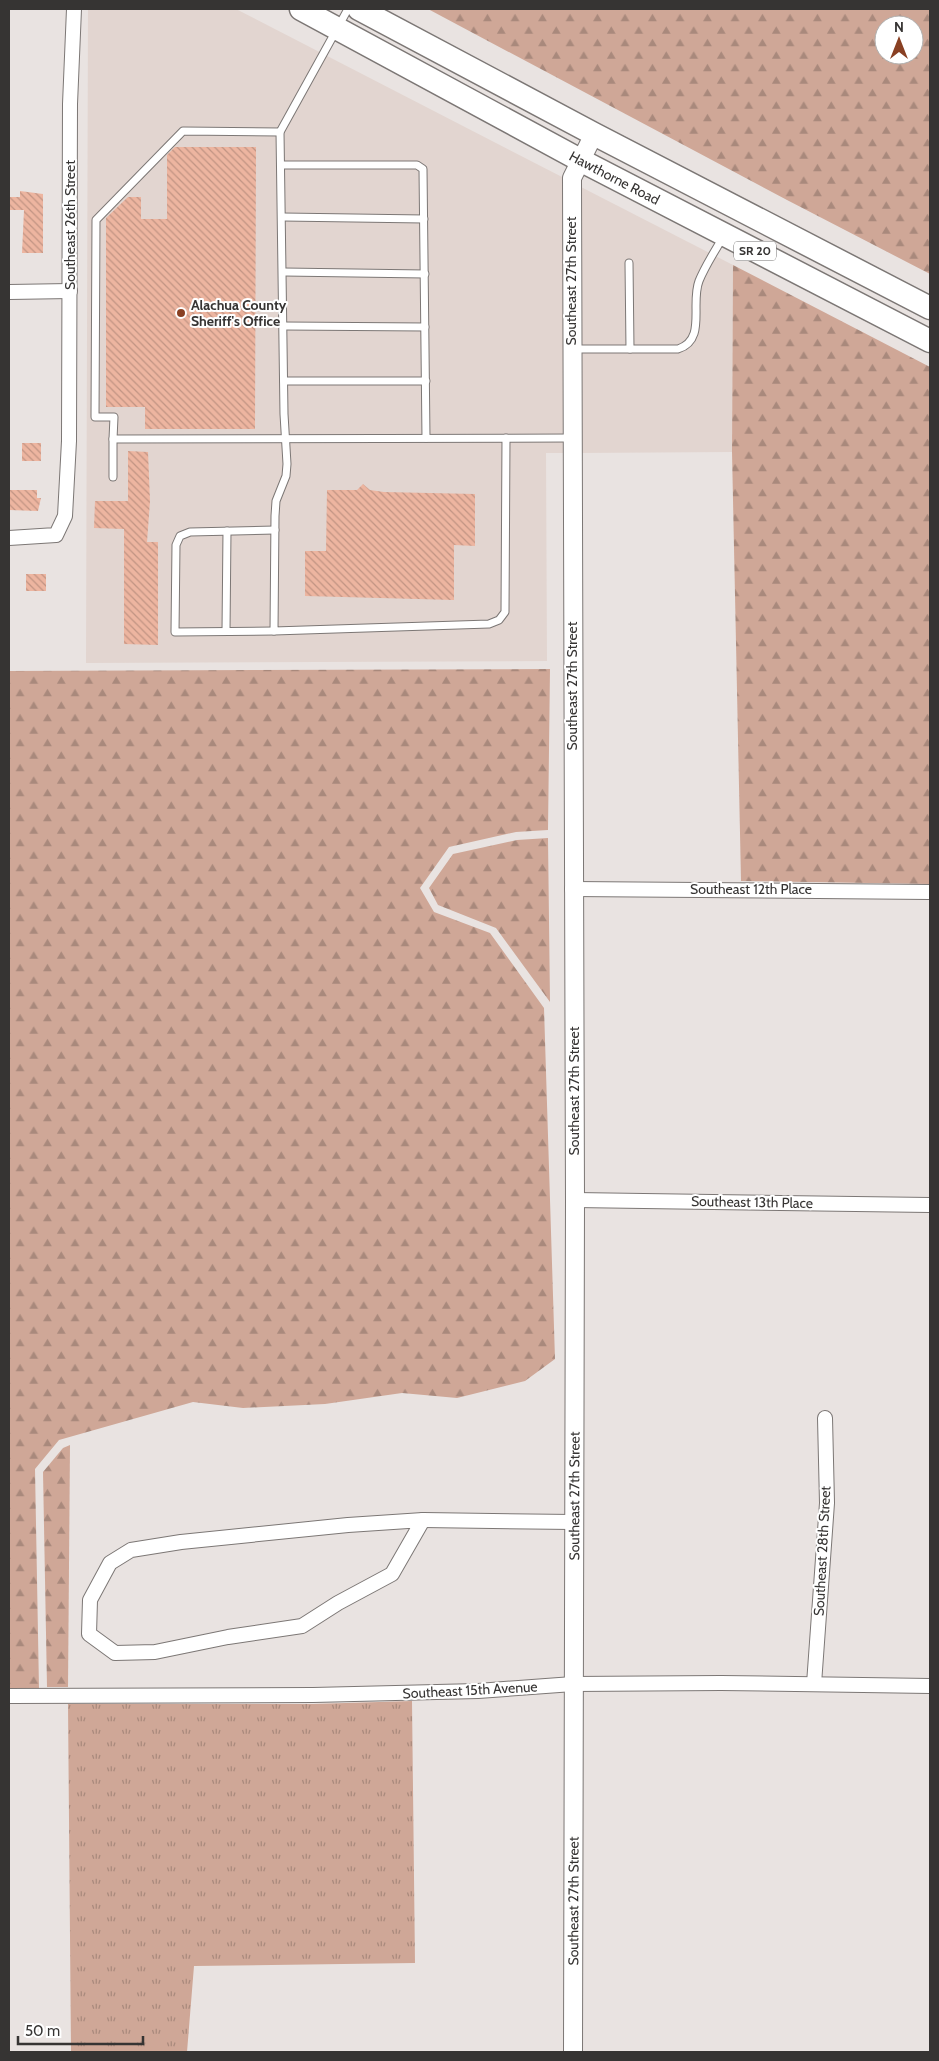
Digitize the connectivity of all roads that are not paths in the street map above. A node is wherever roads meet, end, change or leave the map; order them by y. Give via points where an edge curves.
1 (74, 9) edge
2 (302, 9) edge
3 (348, 9) edge
4 (359, 9) edge
5 (336, 28) junction
6 (280, 132) junction
7 (594, 134) junction
8 (580, 160) junction
9 (281, 165) junction
10 (283, 217) junction
11 (424, 219) junction
12 (724, 235) junction
13 (629, 263) dead end
14 (284, 272) junction
15 (425, 274) junction
16 (70, 291) junction
17 (9, 292) edge
18 (930, 308) edge
19 (284, 326) junction
20 (425, 327) junction
21 (930, 341) edge
22 (571, 349) junction
23 (630, 349) junction
24 (284, 381) junction
25 (426, 381) junction
26 (426, 438) junction
27 (506, 438) junction
28 (572, 438) junction
29 (113, 439) junction
30 (286, 439) junction
31 (113, 477) dead end
32 (275, 530) junction
33 (227, 531) junction
34 (9, 538) edge
35 (274, 631) junction
36 (226, 632) junction
37 (572, 888) junction
38 (930, 892) edge
39 (575, 1200) junction
40 (930, 1205) edge
41 (824, 1418) dead end
42 (423, 1520) junction
43 (573, 1522) junction
44 (573, 1684) junction
45 (814, 1684) junction
46 (930, 1686) edge
47 (9, 1696) edge
48 (573, 2052) edge

1 - 16 street, Southeast 26th Street via 70,104
2 - 5 highway, Hawthorne Road / SR 20
3 - 5 lane
4 - 7 highway, Hawthorne Road / SR 20
5 - 6 lane
5 - 8 highway, Hawthorne Road / SR 20
6 - 9 lane
6 - 29 lane via 183,131 96,220 95,418 114,418
7 - 8 street, Southeast 27th Street
7 - 18 highway, Hawthorne Road / SR 20
8 - 12 highway, Hawthorne Road / SR 20
8 - 22 street, Southeast 27th Street via 572,178
9 - 10 lane
9 - 11 lane via 417,165 423,169
10 - 11 lane
10 - 14 lane
11 - 15 lane
12 - 21 highway, Hawthorne Road / SR 20
12 - 23 lane via 698,283 693,340 678,349
13 - 23 lane
14 - 15 lane
14 - 19 lane
15 - 20 lane
16 - 17 street
16 - 34 street, Southeast 26th Street via 65,516 56,535
19 - 20 lane
19 - 24 lane
20 - 25 lane
22 - 23 lane
22 - 28 street, Southeast 27th Street
24 - 25 lane
24 - 30 lane
25 - 26 lane
26 - 27 lane
26 - 30 lane
27 - 28 lane
27 - 35 lane via 505,612 500,620 489,624
28 - 37 street, Southeast 27th Street
29 - 30 lane
29 - 31 lane
30 - 32 lane via 286,476 276,501
32 - 33 lane
32 - 35 lane
33 - 36 lane
33 - 36 lane via 190,532 180,536 176,545 175,632
35 - 36 lane
37 - 38 street, Southeast 12th Place
37 - 39 street, Southeast 27th Street
39 - 40 street, Southeast 13th Place
39 - 43 street, Southeast 27th Street
41 - 45 street, Southeast 28th Street via 827,1503
42 - 42 street via 181,1542 131,1550 110,1563 90,1600 89,1634 114,1653 155,1652 302,1626 392,1574
42 - 43 street
43 - 44 street, Southeast 27th Street
44 - 45 street, Southeast 15th Avenue
44 - 47 street, Southeast 15th Avenue via 313,1695
44 - 48 street, Southeast 27th Street
45 - 46 street, Southeast 15th Avenue

